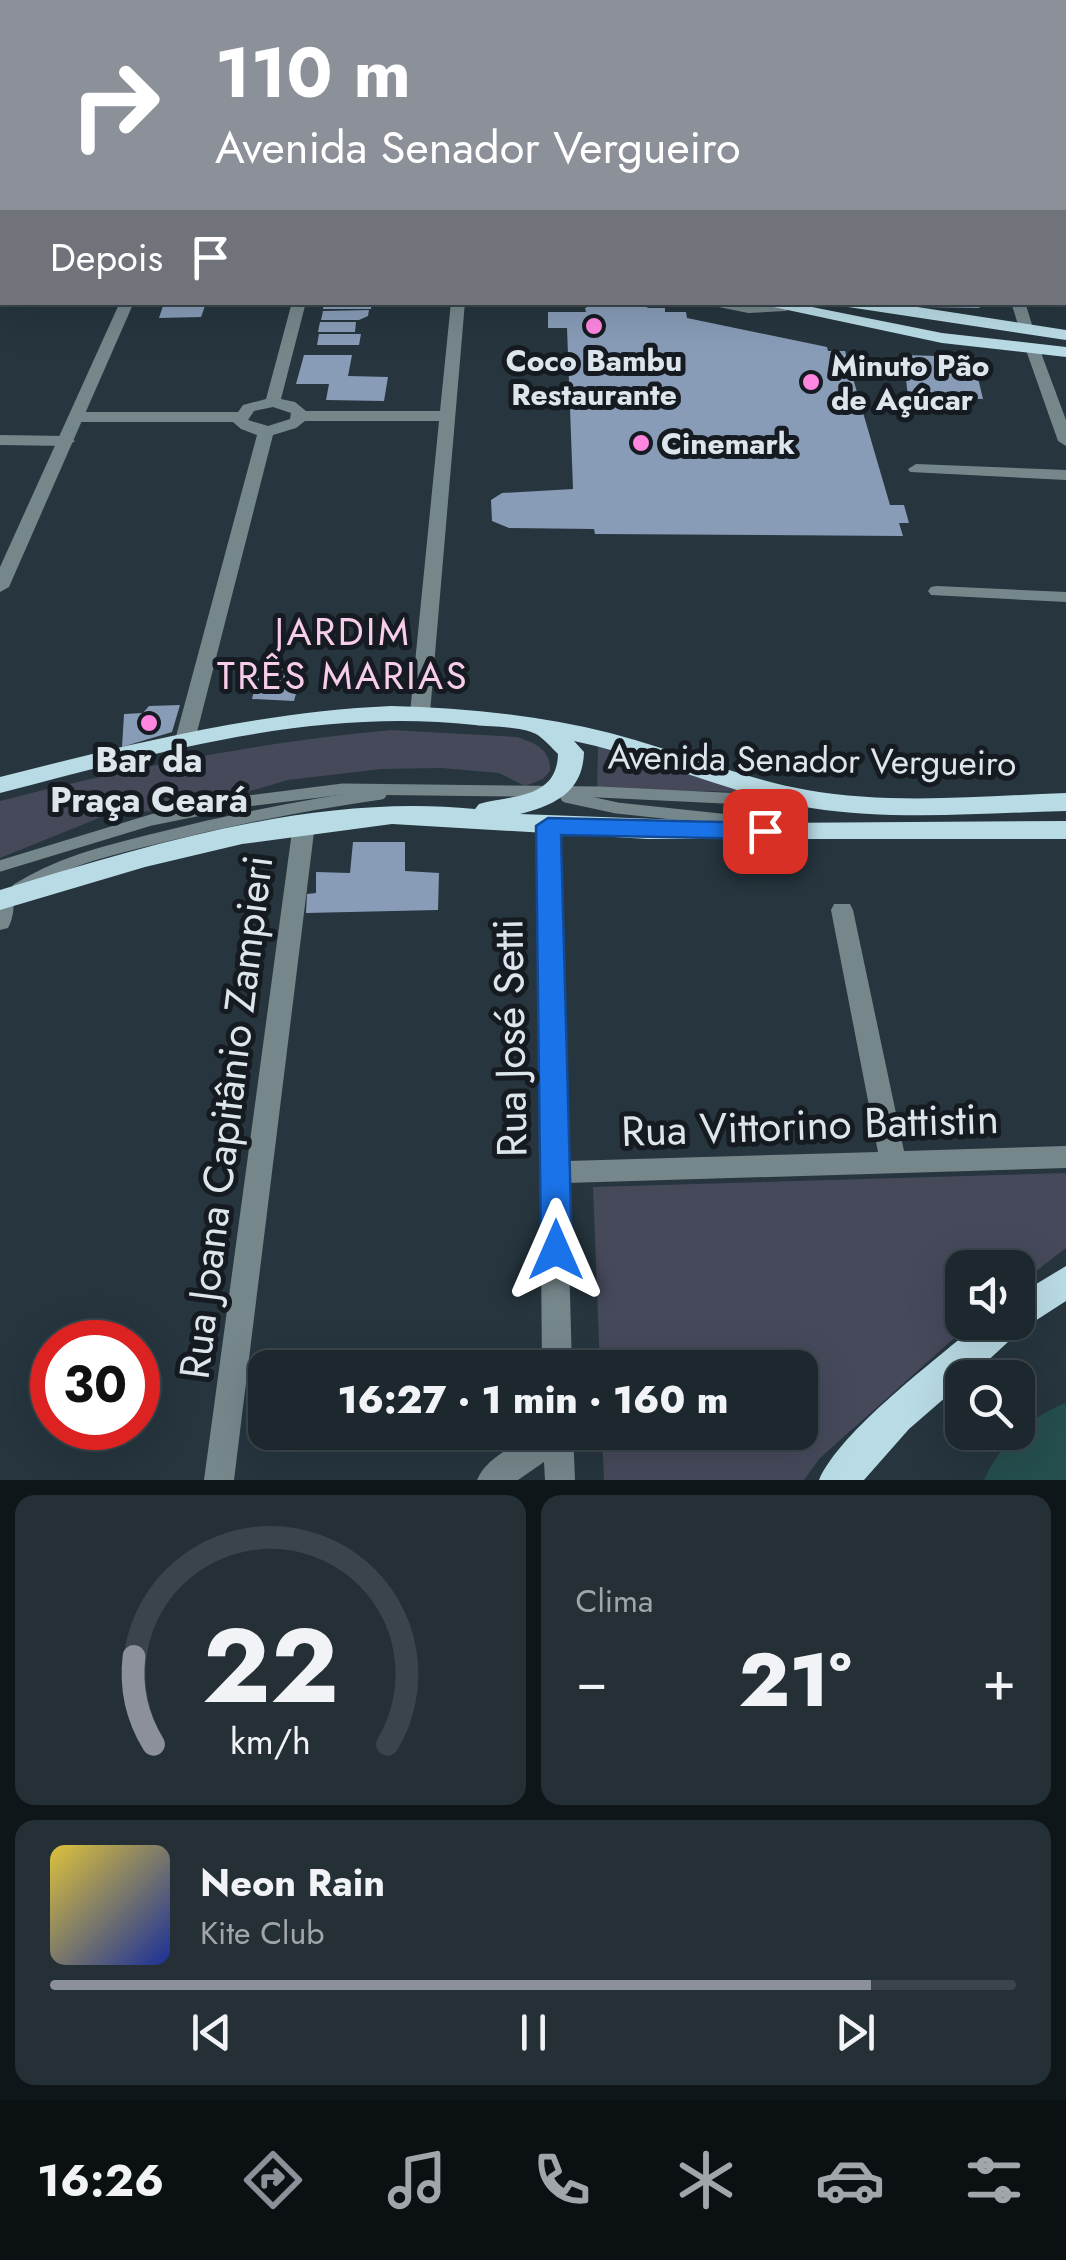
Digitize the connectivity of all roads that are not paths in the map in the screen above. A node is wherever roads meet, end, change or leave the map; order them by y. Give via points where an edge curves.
1 (127, 305) edge
2 (298, 305) edge
3 (458, 305) edge
4 (724, 305) edge
5 (772, 305) edge
6 (862, 305) edge
7 (1019, 305) edge
8 (785, 308) junction
9 (1066, 335) edge
10 (1030, 340) junction
11 (1066, 352) edge
12 (274, 402) junction
13 (300, 416) junction
14 (447, 416) junction
15 (240, 417) junction
16 (78, 418) junction
17 (266, 431) junction
18 (0, 440) edge
19 (1066, 440) edge
20 (66, 441) junction
21 (916, 469) dead end
22 (1066, 475) edge
23 (0, 587) edge
24 (938, 591) dead end
25 (1066, 597) edge
26 (420, 714) junction
27 (542, 728) junction
28 (186, 740) junction
29 (0, 785) edge
30 (426, 789) junction
31 (554, 794) junction
32 (1066, 802) edge
33 (838, 803) junction
34 (441, 814) junction
35 (304, 824) junction
36 (548, 826) junction
37 (1066, 830) edge
38 (838, 832) junction
39 (0, 866) edge
40 (1, 905) edge
41 (842, 910) dead end
42 (1066, 1157) edge
43 (894, 1164) junction
44 (556, 1172) junction
45 (1066, 1281) edge
46 (1035, 1303) edge
47 (986, 1340) edge
48 (558, 1350) edge
49 (537, 1450) edge
50 (559, 1450) edge
51 (219, 1480) edge
52 (492, 1480) edge
53 (560, 1480) edge
54 (838, 1480) edge

1 - 16 street
2 - 12 street
3 - 14 street
4 - 8 lane
5 - 8 main road
6 - 10 main road
7 - 10 street
8 - 10 main road via 942,338
9 - 10 main road
10 - 11 main road
10 - 19 street
12 - 13 street
12 - 15 street via 248,408
13 - 14 street
13 - 17 street
14 - 26 street
15 - 16 street
15 - 17 street via 249,428
16 - 20 street
17 - 28 street
18 - 20 street
20 - 23 street
21 - 22 street
24 - 25 street
26 - 27 main road
26 - 28 main road via 356,716
27 - 31 main road via 571,752 571,774
27 - 33 main road
28 - 29 main road
30 - 31 lane, Avenida Senador Vergueiro
30 - 39 lane, Avenida Senador Vergueiro via 361,788 240,802 112,829
30 - 40 lane, Avenida Senador Vergueiro via 255,816 92,855 44,872
31 - 33 lane, Avenida Senador Vergueiro
31 - 34 main road via 523,805
31 - 38 lane, Avenida Senador Vergueiro via 617,808
32 - 33 main road, Avenida Senador Vergueiro
34 - 35 main road, Avenida Senador Vergueiro
34 - 36 main road, Avenida Senador Vergueiro
35 - 40 main road, Avenida Senador Vergueiro via 177,847
35 - 51 street, Rua Joana Capitânio Zampieri
36 - 38 main road, Avenida Senador Vergueiro
36 - 44 street, Rua José Setti
37 - 38 main road, Avenida Senador Vergueiro
41 - 43 street
42 - 43 street, Rua Vittorino Battistin
43 - 44 street, Rua Vittorino Battistin
44 - 48 street, Rua José Setti
45 - 46 main road
47 - 54 main road via 896,1418
49 - 52 street
50 - 53 street

